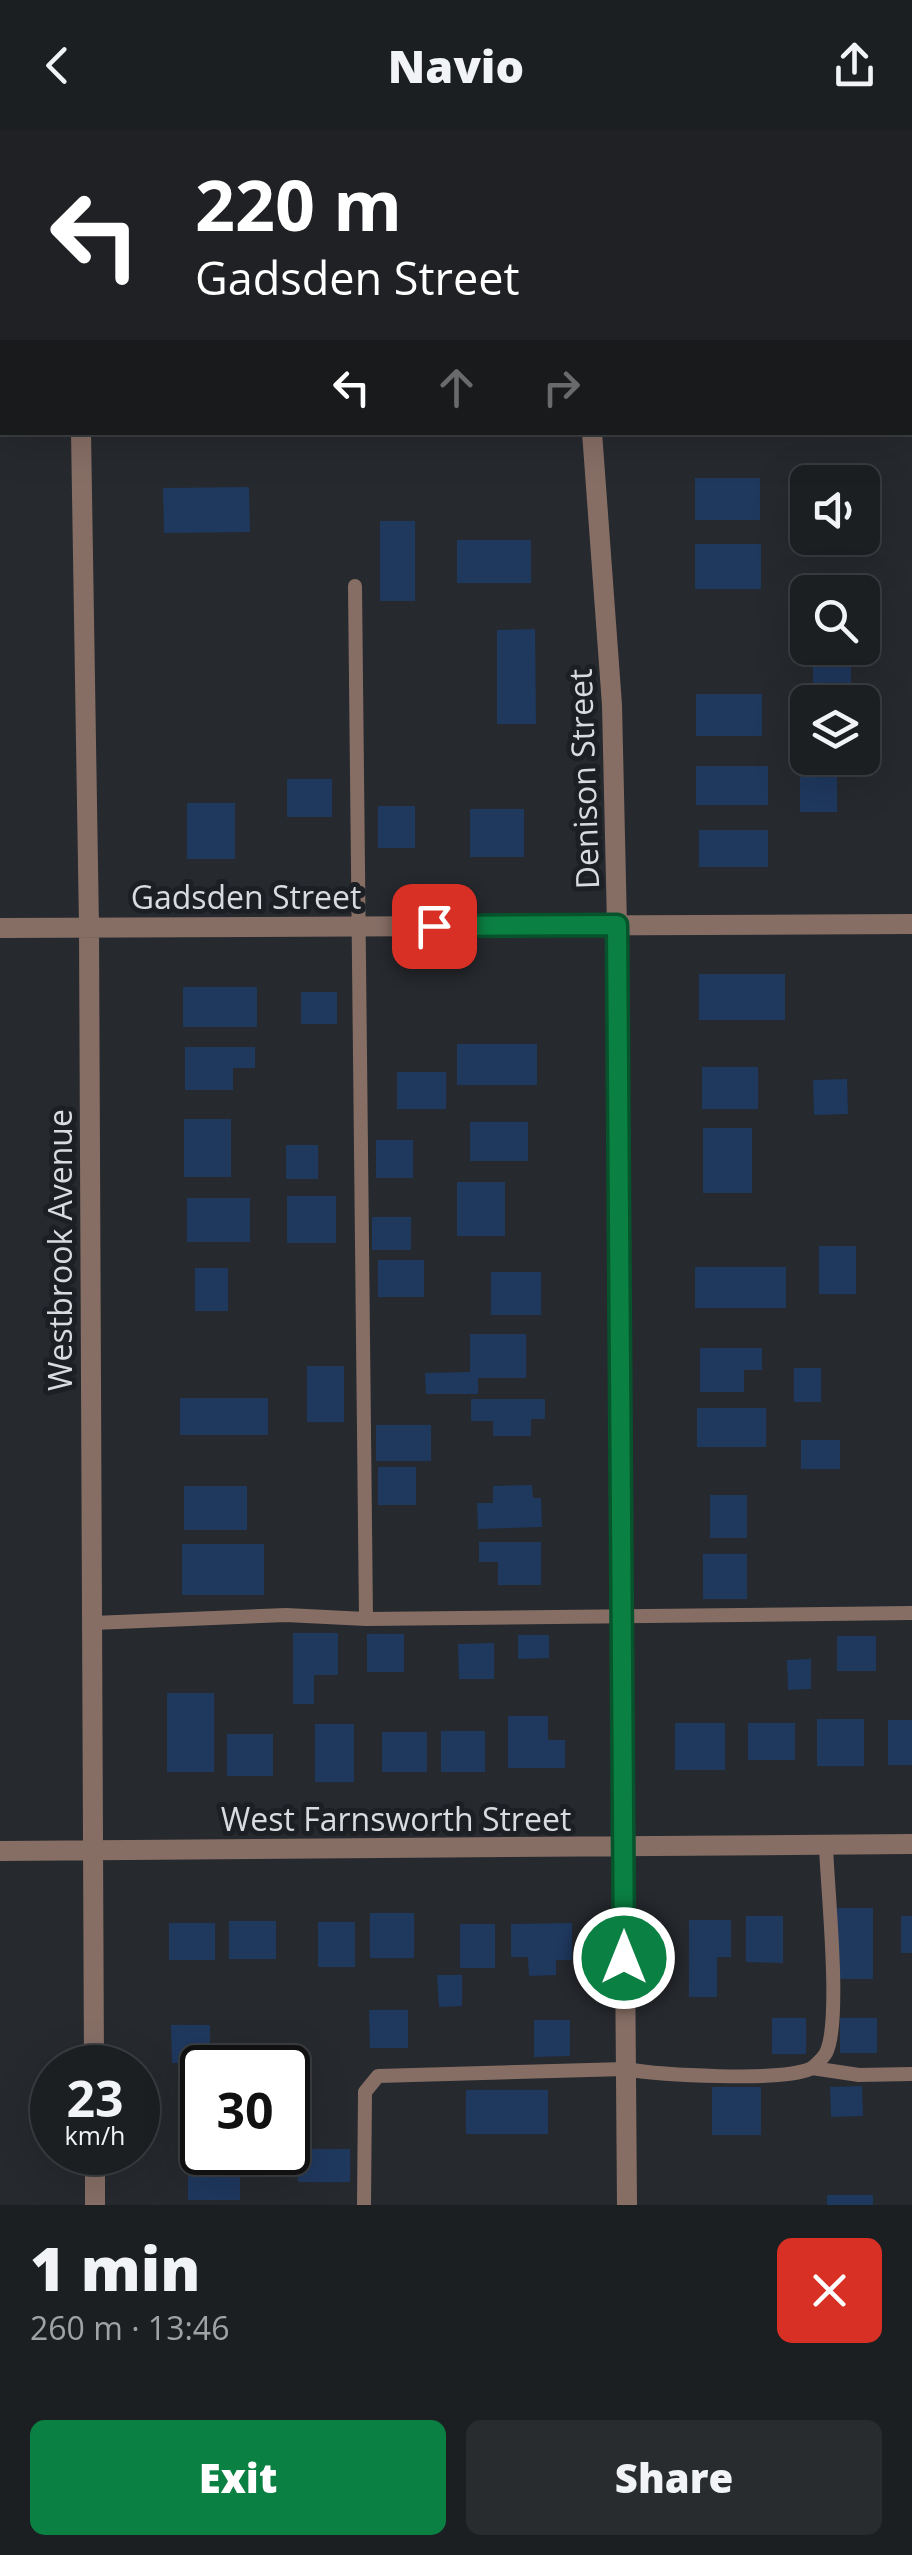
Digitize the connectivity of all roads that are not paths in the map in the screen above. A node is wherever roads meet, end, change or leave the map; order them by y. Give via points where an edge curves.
1 (80, 435) edge
2 (592, 435) edge
3 (354, 586) dead end
4 (912, 924) edge
5 (617, 925) junction
6 (89, 926) junction
7 (361, 926) junction
8 (0, 928) edge
9 (912, 1613) edge
10 (623, 1616) junction
11 (366, 1620) junction
12 (93, 1622) junction
13 (912, 1844) edge
14 (826, 1845) junction
15 (623, 1846) junction
16 (92, 1849) junction
17 (0, 1850) edge
18 (94, 2045) edge
19 (812, 2068) junction
20 (625, 2069) junction
21 (912, 2074) edge
22 (95, 2175) edge
23 (95, 2205) edge
24 (364, 2205) edge
25 (626, 2205) edge

1 - 6 street, Westbrook Avenue
2 - 5 street, Denison Street via 612,705
3 - 7 lane
4 - 5 street, Gadsden Street
5 - 7 street, Gadsden Street
5 - 10 street, Denison Street
6 - 7 street, Gadsden Street
6 - 8 street, Gadsden Street
6 - 12 street, Westbrook Avenue
7 - 11 lane
9 - 10 lane
10 - 11 lane
10 - 15 street, Denison Street
11 - 12 lane via 286,1615
12 - 16 street, Westbrook Avenue
13 - 14 street, West Farnsworth Street
14 - 15 street, West Farnsworth Street
14 - 19 lane via 832,2011 826,2052
15 - 16 street, West Farnsworth Street
15 - 20 street, Denison Street
16 - 17 street, West Farnsworth Street
16 - 18 street, Westbrook Avenue
19 - 20 lane via 654,2074
19 - 21 lane via 859,2076
20 - 24 lane via 378,2076 364,2092
20 - 25 street, Denison Street
22 - 23 street

